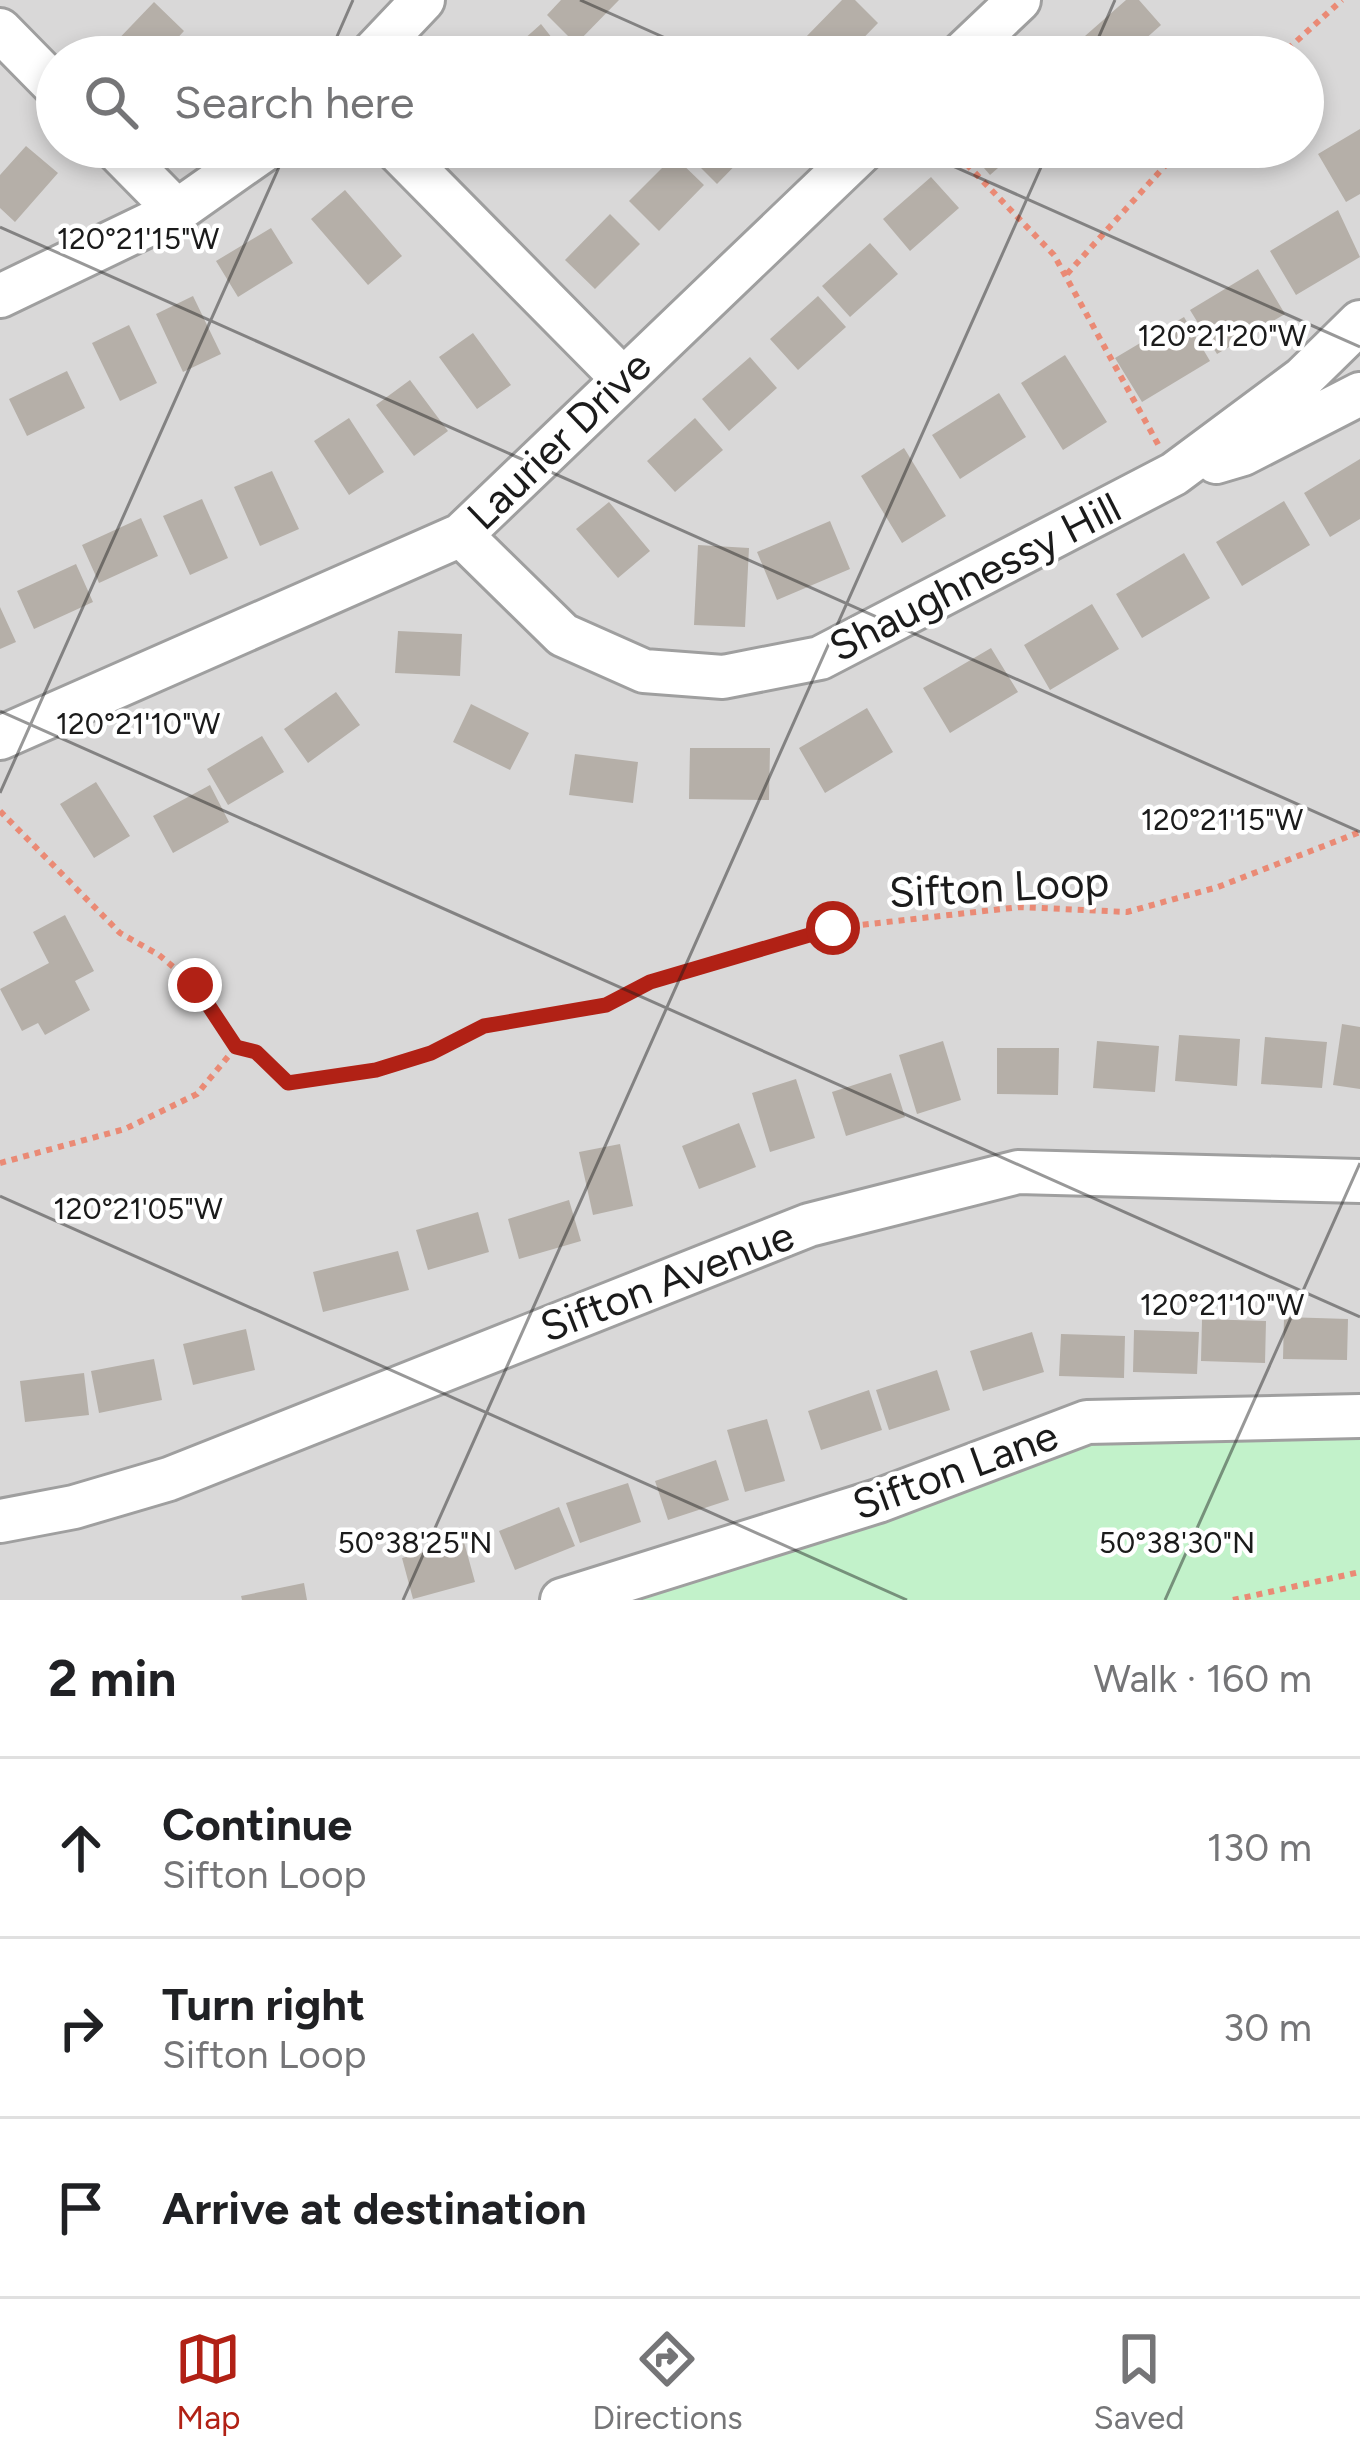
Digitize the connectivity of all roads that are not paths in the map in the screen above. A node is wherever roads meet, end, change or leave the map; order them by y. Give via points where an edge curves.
1 (423, 0) edge
2 (1018, 0) edge
3 (0, 30) edge
4 (389, 36) edge
5 (981, 36) edge
6 (36, 67) edge
7 (135, 168) edge
8 (238, 168) edge
9 (415, 168) edge
10 (844, 168) edge
11 (177, 211) junction
12 (0, 296) edge
13 (1360, 322) edge
14 (623, 379) junction
15 (1360, 394) edge
16 (1174, 474) junction
17 (461, 535) junction
18 (0, 738) edge
19 (1360, 1180) edge
20 (1360, 1416) edge
21 (0, 1521) edge
22 (562, 1600) edge

1 - 4 street
2 - 5 street
3 - 6 street
7 - 11 street
8 - 11 street
9 - 14 street
10 - 14 street, Laurier Drive
11 - 12 street
13 - 16 street, Shaughnessy Hill via 1303,378
14 - 17 street, Laurier Drive
15 - 16 street, Shaughnessy Hill via 1243,454
16 - 17 street, Shaughnessy Hill via 820,658 723,677 644,670 563,635
17 - 18 street, Laurier Drive
19 - 21 street, Sifton Avenue via 1018,1172 809,1226 169,1479
20 - 22 street, Sifton Lane via 1087,1422 878,1501

